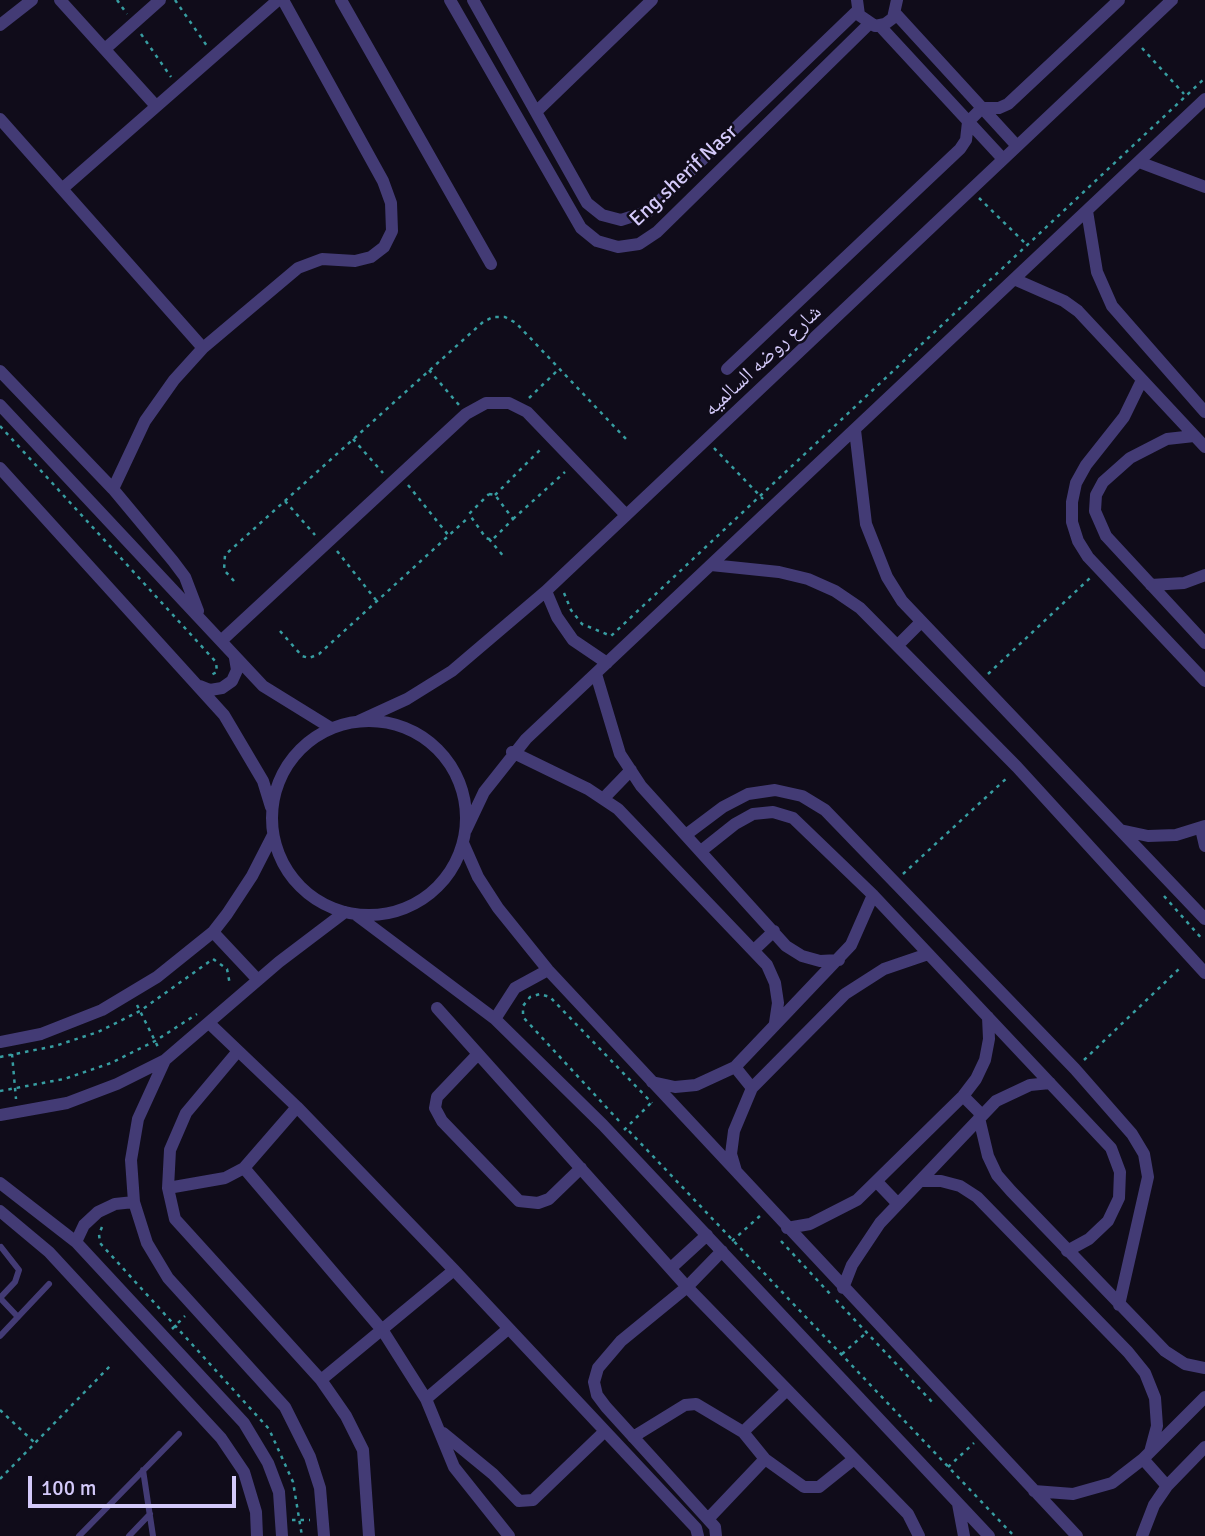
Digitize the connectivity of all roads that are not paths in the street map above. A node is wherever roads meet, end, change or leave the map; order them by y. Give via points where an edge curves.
1 (32, 0) edge
2 (60, 0) edge
3 (160, 0) edge
4 (281, 0) edge
5 (341, 0) edge
6 (450, 0) edge
7 (473, 0) edge
8 (651, 0) edge
9 (897, 0) edge
10 (1119, 0) edge
11 (1172, 0) edge
12 (856, 3) edge
13 (896, 14) junction
14 (483, 16) junction
15 (874, 25) junction
16 (0, 26) edge
17 (465, 27) junction
18 (105, 49) junction
19 (1200, 103) edge
20 (156, 106) junction
21 (982, 108) junction
22 (537, 111) junction
23 (0, 119) edge
24 (968, 122) junction
25 (1017, 146) junction
26 (1003, 159) junction
27 (1139, 162) junction
28 (1205, 187) edge
29 (62, 189) junction
30 (1087, 211) junction
31 (491, 264) dead end
32 (1014, 279) junction
33 (204, 348) junction
34 (727, 369) dead end
35 (0, 371) edge
36 (1142, 380) junction
37 (0, 405) edge
38 (1205, 412) edge
39 (855, 430) junction
40 (1194, 436) junction
41 (1205, 447) edge
42 (0, 468) edge
43 (113, 489) junction
44 (626, 515) junction
45 (711, 565) junction
46 (1205, 575) edge
47 (1151, 585) junction
48 (546, 592) junction
49 (198, 615) junction
50 (920, 623) junction
51 (221, 641) junction
52 (1205, 643) edge
53 (898, 645) junction
54 (235, 658) junction
55 (607, 663) junction
56 (596, 674) junction
57 (1205, 681) edge
58 (199, 685) junction
59 (359, 721) junction
60 (331, 728) junction
61 (513, 752) junction
62 (631, 771) junction
63 (603, 799) junction
64 (271, 809) junction
65 (1203, 827) edge
66 (466, 830) junction
67 (1120, 830) junction
68 (687, 834) junction
69 (272, 835) junction
70 (463, 843) junction
71 (1205, 846) edge
72 (701, 851) junction
73 (873, 895) junction
74 (350, 913) junction
75 (1205, 919) edge
76 (774, 931) junction
77 (212, 932) junction
78 (754, 950) junction
79 (928, 954) junction
80 (839, 960) junction
81 (548, 970) junction
82 (1205, 973) edge
83 (258, 980) junction
84 (437, 1008) dead end
85 (988, 1017) junction
86 (495, 1019) junction
87 (775, 1023) junction
88 (210, 1024) junction
89 (5, 1041) edge
90 (238, 1051) junction
91 (478, 1054) junction
92 (165, 1060) junction
93 (735, 1067) junction
94 (641, 1070) junction
95 (1050, 1083) junction
96 (752, 1088) junction
97 (963, 1096) junction
98 (296, 1107) junction
99 (0, 1115) edge
100 (980, 1117) junction
101 (244, 1168) junction
102 (580, 1168) junction
103 (737, 1174) junction
104 (921, 1181) junction
105 (877, 1182) junction
106 (0, 1183) edge
107 (168, 1188) junction
108 (134, 1202) junction
109 (898, 1204) junction
110 (0, 1211) edge
111 (782, 1232) junction
112 (707, 1235) junction
113 (76, 1242) junction
114 (1, 1247) edge
115 (722, 1251) junction
116 (1067, 1251) junction
117 (671, 1268) junction
118 (454, 1270) junction
119 (49, 1284) dead end
120 (687, 1287) junction
121 (843, 1288) junction
122 (1119, 1304) junction
123 (18, 1317) junction
124 (508, 1328) junction
125 (383, 1331) junction
126 (0, 1336) edge
127 (1205, 1368) edge
128 (321, 1380) junction
129 (787, 1390) junction
130 (1205, 1397) edge
131 (426, 1399) junction
132 (440, 1431) junction
133 (605, 1431) junction
134 (743, 1432) junction
135 (179, 1434) dead end
136 (633, 1437) junction
137 (1205, 1447) edge
138 (1147, 1456) junction
139 (765, 1459) junction
140 (854, 1459) junction
141 (1188, 1463) junction
142 (1205, 1465) edge
143 (144, 1470) junction
144 (1167, 1486) junction
145 (1034, 1491) junction
146 (958, 1503) junction
147 (150, 1514) junction
148 (708, 1519) junction
149 (79, 1536) edge
150 (128, 1536) edge
151 (153, 1536) edge
152 (257, 1536) edge
153 (282, 1536) edge
154 (324, 1536) edge
155 (369, 1536) edge
156 (509, 1536) edge
157 (698, 1536) edge
158 (716, 1536) edge
159 (919, 1536) edge
160 (964, 1536) edge
161 (989, 1536) edge
162 (1077, 1536) edge
163 (1142, 1536) edge

1 - 16 street
2 - 18 street
3 - 18 street
4 - 20 street
4 - 33 street via 383,181 391,203 392,231 384,247 371,257 322,259 298,268
5 - 31 street
6 - 17 street, Eng.sherif Nasr
7 - 14 street
8 - 22 street
9 - 13 street
10 - 21 street via 1008,104
11 - 25 street, شارع روضه السالميه
12 - 15 street
12 - 22 street via 649,211 631,219 602,215 587,203
13 - 15 street, Eng.sherif Nasr via 890,22
13 - 21 street
14 - 17 street
14 - 22 street
15 - 17 street, Eng.sherif Nasr via 657,232 639,244 618,247 597,241 580,228
15 - 24 street
18 - 20 street
19 - 27 street
20 - 29 street
21 - 24 street
21 - 25 street
23 - 29 street
24 - 26 street
24 - 34 street via 960,149
25 - 26 street, شارع روضه السالميه
26 - 44 street, شارع روضه السالميه
27 - 28 street
27 - 30 street
29 - 33 street
30 - 32 street
30 - 38 street via 1097,272 1112,306
32 - 36 street via 1064,300 1078,311
32 - 39 street
33 - 43 street via 173,380 145,421
35 - 43 street
36 - 40 street
36 - 57 street via 1124,417 1076,482 1072,522 1078,541 1099,569
37 - 49 street
39 - 45 street
39 - 50 street via 862,496 875,551 887,577
40 - 41 street
40 - 47 street via 1148,446 1116,469 1096,495 1095,511 1106,537
42 - 58 street
43 - 49 street via 185,577
44 - 48 street, شارع روضه السالميه
44 - 51 street via 519,407 486,403 466,414
45 - 53 street via 808,579 860,608
45 - 55 street
46 - 47 street via 1184,583
47 - 52 street
48 - 55 street via 569,634
48 - 59 street, شارع روضه السالميه via 452,671
49 - 51 street
50 - 53 street
50 - 67 street
51 - 54 street
53 - 82 street
54 - 58 street via 237,670 232,681 210,690
54 - 60 street via 263,686
55 - 56 street
56 - 61 street
56 - 62 street via 620,754
58 - 64 street via 245,747
59 - 60 street
59 - 66 street via 415,732 439,750 459,782
60 - 64 street via 308,742 290,761 277,784
61 - 63 street
61 - 66 street via 484,792
62 - 63 street
62 - 68 street
63 - 78 street via 618,809
64 - 69 street
65 - 67 street via 1176,835 1147,836
65 - 71 street
66 - 70 street
67 - 75 street
68 - 72 street
68 - 122 street via 748,794 775,790 802,796 825,810 1074,1069 1144,1154 1148,1177
69 - 74 street via 290,876 306,892
69 - 77 street via 246,886
70 - 74 street via 441,884 423,899 390,912
70 - 81 street via 498,908
72 - 73 street via 753,814 793,818
72 - 76 street
73 - 79 street
73 - 80 street via 860,929
74 - 83 street
74 - 86 street
76 - 78 street
76 - 80 street via 802,956
77 - 83 street
77 - 89 street via 157,976 102,1010 41,1034
78 - 87 street via 775,983
79 - 85 street
79 - 96 street via 884,969 854,987
80 - 87 street
81 - 86 street via 515,988
81 - 94 street
83 - 88 street
84 - 91 street
85 - 95 street
85 - 97 street via 985,1060
86 - 112 street
87 - 93 street
88 - 90 street
88 - 92 street
90 - 98 street
90 - 107 street via 186,1113 170,1150
91 - 102 street
91 - 102 street via 439,1093 435,1108 442,1121 520,1202 549,1199
92 - 99 street via 67,1103
92 - 108 street via 138,1119 131,1160
93 - 94 street via 696,1085 675,1087 654,1084
93 - 96 street
94 - 103 street
95 - 100 street via 1012,1091
95 - 116 street via 1111,1148 1120,1172 1119,1198 1108,1221
96 - 103 street via 734,1131 731,1154
97 - 100 street
97 - 105 street
98 - 101 street
98 - 118 street
100 - 104 street
100 - 116 street via 997,1175
101 - 107 street via 225,1178
101 - 125 street
102 - 117 street
103 - 111 street
104 - 109 street
104 - 138 street via 951,1183 977,1197 1128,1352 1145,1373 1155,1398 1157,1426
105 - 109 street
105 - 111 street via 834,1214
106 - 113 street
107 - 128 street via 174,1219
108 - 113 street via 98,1212 84,1225
108 - 154 street via 146,1242 168,1278 285,1407 320,1488
109 - 121 street via 864,1243
110 - 152 street via 49,1252 221,1438 244,1472 256,1512
111 - 121 street
112 - 115 street
112 - 117 street
113 - 153 street via 244,1423 279,1492
114 - 123 lane via 19,1270 0,1298
115 - 120 street
115 - 146 street
116 - 122 street
117 - 120 street
118 - 124 street
118 - 125 street
119 - 123 lane
120 - 129 street
120 - 136 street via 621,1341 598,1368 597,1395
121 - 145 street via 871,1328 977,1440
122 - 127 street via 1165,1351 1185,1364
123 - 126 lane
124 - 131 street
124 - 133 street
125 - 128 street
125 - 131 street
128 - 155 street via 363,1450
129 - 134 street
129 - 140 street
130 - 138 street
131 - 132 street
132 - 133 street via 519,1501 533,1500
132 - 156 street via 454,1467
133 - 157 street via 696,1528
134 - 136 street via 696,1404 685,1405
134 - 139 street
135 - 143 lane
136 - 148 street
137 - 141 street
138 - 144 street
138 - 145 street via 1112,1483 1093,1490 1073,1494
139 - 140 street via 804,1487 819,1487
139 - 148 street
140 - 159 street via 908,1514
141 - 142 street
141 - 144 street
143 - 147 lane
143 - 149 lane
144 - 163 street
145 - 162 street
146 - 160 street
146 - 161 street
147 - 150 lane
147 - 151 lane
148 - 158 street

